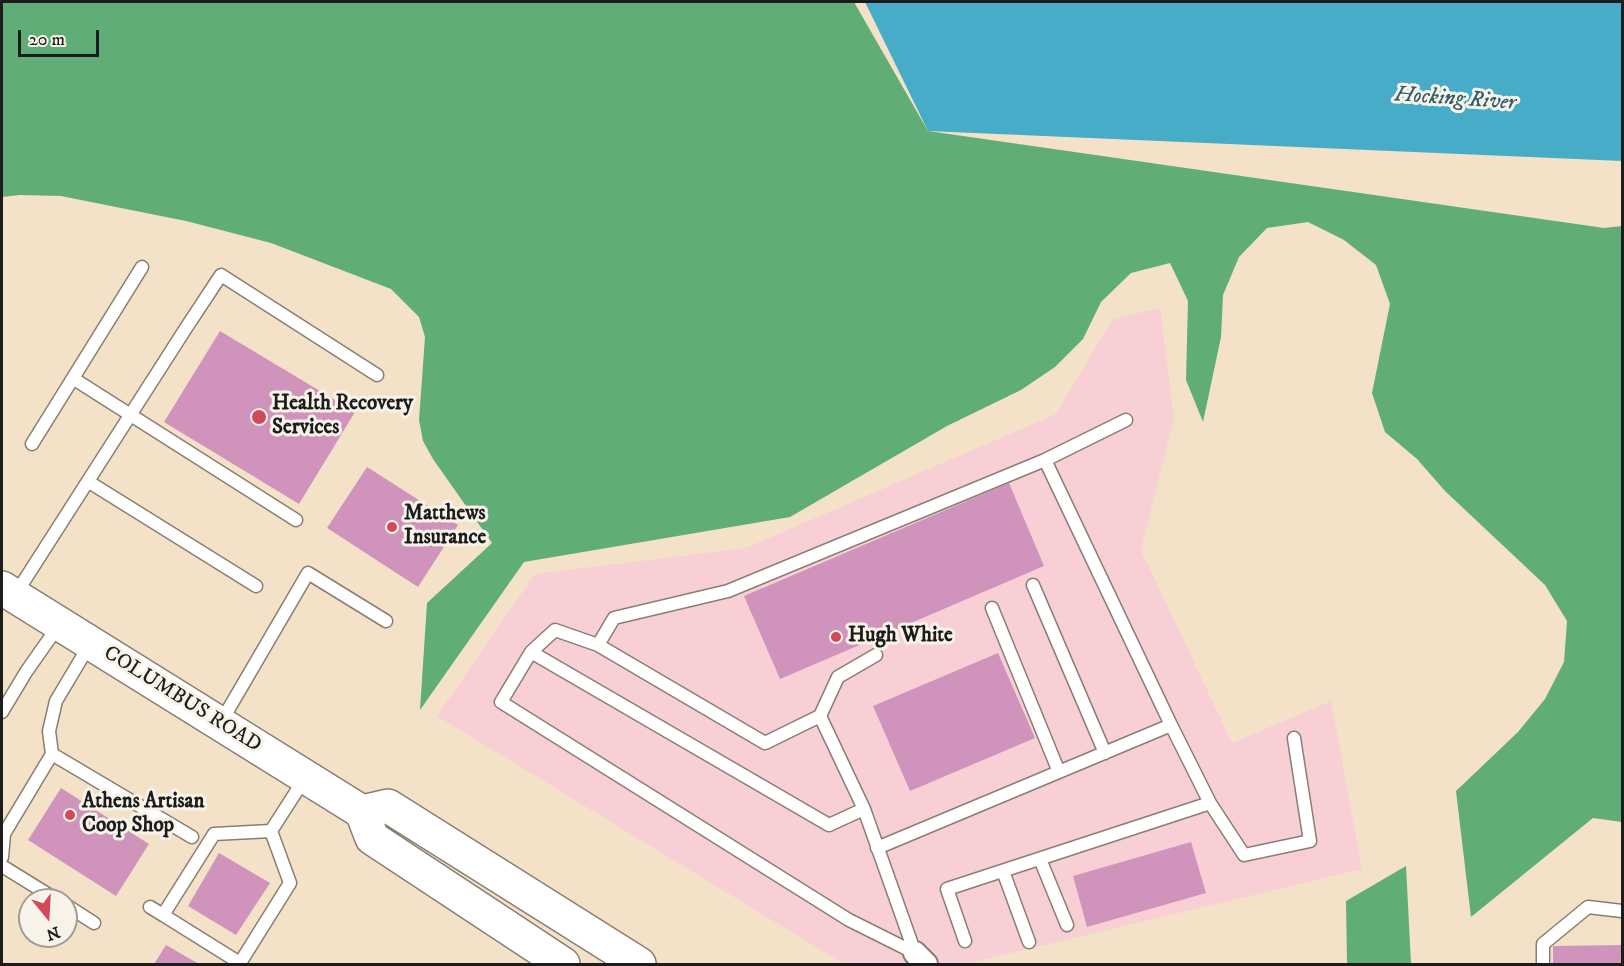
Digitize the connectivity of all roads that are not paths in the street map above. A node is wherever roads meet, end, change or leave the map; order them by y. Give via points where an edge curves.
1 (142, 267) dead end
2 (377, 375) dead end
3 (74, 380) junction
4 (131, 416) junction
5 (1126, 420) dead end
6 (32, 444) dead end
7 (1045, 460) junction
8 (89, 482) junction
9 (296, 520) dead end
10 (1033, 585) dead end
11 (256, 586) dead end
12 (8, 592) edge
13 (993, 608) dead end
14 (386, 621) dead end
15 (60, 624) junction
16 (90, 643) junction
17 (598, 645) junction
18 (531, 652) junction
19 (876, 655) dead end
20 (2, 712) edge
21 (820, 716) junction
22 (220, 724) junction
23 (1171, 725) junction
24 (1294, 738) dead end
25 (1105, 753) junction
26 (52, 754) junction
27 (1059, 772) junction
28 (306, 777) junction
29 (1210, 802) junction
30 (864, 809) junction
31 (362, 812) junction
32 (272, 831) junction
33 (192, 837) dead end
34 (877, 848) junction
35 (2, 857) edge
36 (1040, 858) junction
37 (2, 866) edge
38 (1003, 871) junction
39 (38, 888) edge
40 (150, 907) dead end
41 (1623, 911) edge
42 (78, 913) edge
43 (163, 915) junction
44 (94, 922) dead end
45 (1067, 925) dead end
46 (965, 941) dead end
47 (1029, 942) dead end
48 (921, 959) edge
49 (562, 964) edge
50 (639, 964) edge
51 (1543, 964) edge

1 - 3 lane
2 - 4 lane via 221,275
3 - 4 lane
3 - 6 lane
4 - 8 lane
4 - 9 lane
5 - 7 lane
7 - 17 lane via 728,591 614,618
7 - 23 lane
8 - 11 lane
8 - 12 lane
10 - 25 lane
12 - 15 main road, COLUMBUS ROAD
13 - 27 lane
14 - 22 lane via 308,573
15 - 16 main road, COLUMBUS ROAD
15 - 20 lane
16 - 22 main road, COLUMBUS ROAD
16 - 26 lane via 56,701 49,731
17 - 18 lane via 555,630
17 - 21 lane via 765,743
18 - 30 lane via 829,825
18 - 48 lane via 501,702 849,920
19 - 21 lane via 838,677
21 - 30 lane
22 - 28 main road, COLUMBUS ROAD
23 - 25 lane
23 - 29 lane
24 - 29 lane via 1310,841 1244,855
25 - 27 lane
26 - 33 lane
26 - 35 lane via 4,834
27 - 34 lane
28 - 31 main road, COLUMBUS ROAD
28 - 32 lane
29 - 36 lane
30 - 34 lane
31 - 49 main road via 372,838
31 - 50 main road via 388,806
32 - 43 lane via 214,834
32 - 43 lane via 290,883 240,963
34 - 48 lane
36 - 38 lane
36 - 45 lane
37 - 39 lane
38 - 46 lane via 947,889
38 - 47 lane
40 - 43 lane
41 - 51 lane via 1588,907 1543,944
42 - 44 lane

